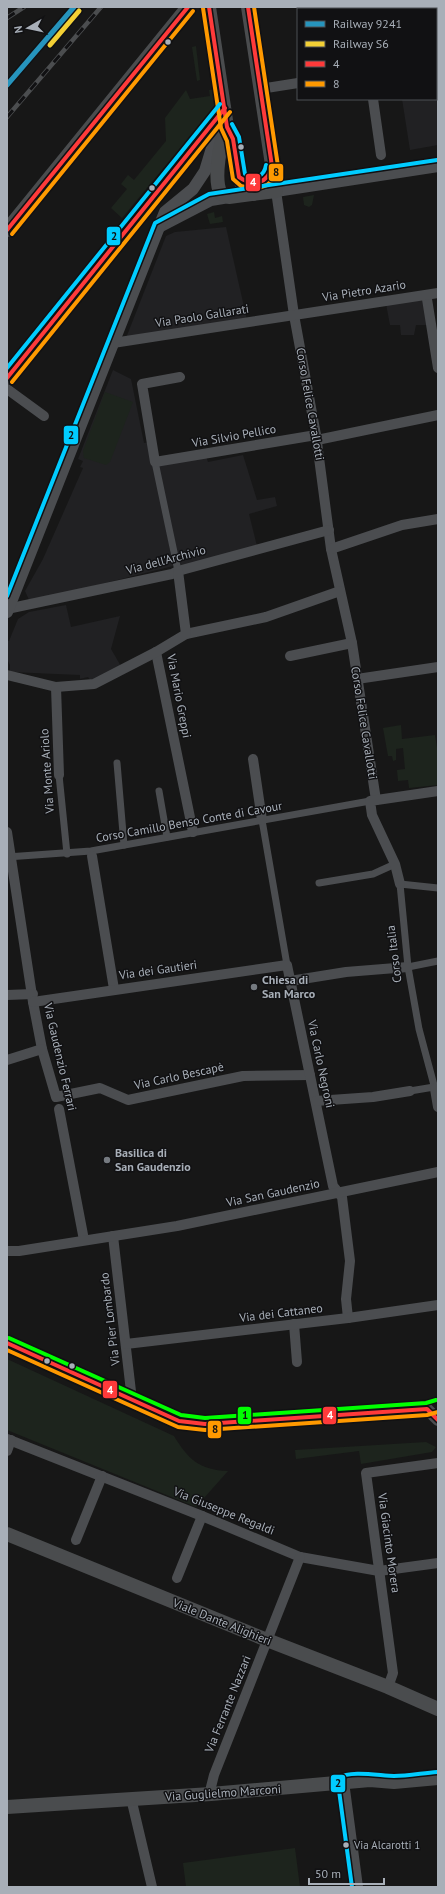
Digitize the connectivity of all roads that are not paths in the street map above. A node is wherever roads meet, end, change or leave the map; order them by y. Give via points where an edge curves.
1 (188, 7) edge
2 (248, 7) edge
3 (210, 10) edge
4 (297, 83) edge
5 (260, 88) junction
6 (373, 100) edge
7 (225, 108) junction
8 (227, 127) junction
9 (204, 133) junction
10 (381, 155) dead end
11 (272, 166) junction
12 (438, 166) edge
13 (236, 189) junction
14 (276, 191) junction
15 (159, 227) junction
16 (7, 230) edge
17 (438, 293) edge
18 (427, 297) junction
19 (294, 315) junction
20 (113, 343) junction
21 (438, 365) edge
22 (180, 377) dead end
23 (7, 378) edge
24 (7, 389) edge
25 (438, 415) edge
26 (44, 416) dead end
27 (316, 437) junction
28 (156, 462) junction
29 (438, 519) edge
30 (329, 530) junction
31 (331, 549) junction
32 (178, 571) junction
33 (340, 591) junction
34 (7, 610) edge
35 (186, 634) junction
36 (352, 643) junction
37 (156, 652) junction
38 (290, 656) dead end
39 (438, 667) edge
40 (7, 675) edge
41 (357, 679) junction
42 (56, 687) junction
43 (253, 759) dead end
44 (117, 763) dead end
45 (59, 775) joint
46 (159, 791) dead end
47 (438, 791) edge
48 (373, 801) junction
49 (262, 820) junction
50 (7, 832) edge
51 (194, 832) junction
52 (167, 837) junction
53 (124, 845) junction
54 (91, 853) junction
55 (68, 854) junction
56 (9, 857) edge
57 (395, 864) junction
58 (319, 883) dead end
59 (400, 884) junction
60 (438, 888) edge
61 (438, 961) edge
62 (287, 965) junction
63 (408, 967) junction
64 (290, 981) junction
65 (114, 989) junction
66 (7, 995) edge
67 (33, 998) junction
68 (42, 1048) junction
69 (7, 1060) edge
70 (310, 1075) junction
71 (435, 1088) junction
72 (410, 1091) joint
73 (56, 1097) junction
74 (316, 1101) junction
75 (438, 1107) edge
76 (59, 1109) joint
77 (438, 1172) edge
78 (338, 1192) junction
79 (114, 1236) junction
80 (84, 1240) junction
81 (7, 1251) edge
82 (438, 1305) edge
83 (348, 1318) junction
84 (294, 1324) junction
85 (7, 1342) edge
86 (126, 1344) junction
87 (297, 1362) dead end
88 (132, 1400) junction
89 (438, 1420) edge
90 (9, 1440) edge
91 (7, 1451) edge
92 (438, 1462) edge
93 (102, 1476) junction
94 (202, 1516) junction
95 (7, 1534) edge
96 (76, 1540) dead end
97 (300, 1557) junction
98 (438, 1563) edge
99 (379, 1571) junction
100 (177, 1578) dead end
101 (267, 1640) junction
102 (388, 1687) junction
103 (438, 1709) edge
104 (438, 1778) edge
105 (344, 1782) junction
106 (211, 1794) junction
107 (131, 1798) junction
108 (7, 1807) edge
109 (152, 1887) edge
110 (358, 1887) edge

1 - 16 main road
2 - 5 main road, Corso Felice Cavallotti
3 - 7 main road
4 - 5 street
5 - 11 main road, Corso Felice Cavallotti
6 - 10 street
7 - 8 main road
7 - 9 street
8 - 13 main road via 233,139
8 - 13 main road via 222,140 217,180 221,194
9 - 15 street via 211,132 215,138 205,171 193,189 165,212
9 - 23 street
11 - 13 main road via 271,175 262,182
11 - 14 main road, Corso Felice Cavallotti
12 - 14 street
13 - 14 main road via 253,194
13 - 15 street
14 - 19 street, Corso Felice Cavallotti
15 - 20 street
17 - 18 street, Via Pietro Azario
18 - 19 street, Via Pietro Azario
18 - 21 street
19 - 20 street, Via Paolo Gallarati
19 - 27 street, Corso Felice Cavallotti
20 - 34 street
22 - 28 street via 142,384
24 - 26 street
25 - 27 street, Via Silvio Pellico
27 - 28 street, Via Silvio Pellico
27 - 30 street, Corso Felice Cavallotti
28 - 32 street
29 - 31 street via 402,526
30 - 31 street, Corso Felice Cavallotti
30 - 32 street, Via dell'Archivio
31 - 33 street, Corso Felice Cavallotti
32 - 34 street, Via dell'Archivio
32 - 35 street
33 - 35 street, Via Mario Greppi via 266,617
33 - 36 street, Corso Felice Cavallotti
35 - 37 street, Via Mario Greppi
36 - 38 street
36 - 41 street, Corso Felice Cavallotti
37 - 42 street via 94,684
37 - 51 street, Via Mario Greppi
39 - 41 street
40 - 42 street
41 - 48 street, Corso Felice Cavallotti
42 - 45 street, Via Monte Ariolo
43 - 49 street
44 - 53 street
45 - 55 street, Via Monte Ariolo
46 - 52 street
47 - 48 street
48 - 49 street, Corso Camillo Benso Conte di Cavour
48 - 57 street, Corso Italia via 372,815
49 - 51 street, Corso Camillo Benso Conte di Cavour
49 - 62 street, Via Carlo Negroni
50 - 56 street, Via Gaudenzio Ferrari
51 - 52 street, Corso Camillo Benso Conte di Cavour
52 - 53 street, Corso Camillo Benso Conte di Cavour
53 - 54 street, Corso Camillo Benso Conte di Cavour
54 - 55 street, Corso Camillo Benso Conte di Cavour
54 - 65 street
55 - 56 street, Corso Camillo Benso Conte di Cavour
56 - 67 street, Via Gaudenzio Ferrari
57 - 58 street via 373,874
57 - 59 street, Corso Italia
59 - 60 street
59 - 63 street, Corso Italia
61 - 63 street
62 - 64 street, Via Carlo Negroni
62 - 65 street, Via dei Gautieri
63 - 64 street via 346,972
63 - 71 street, Corso Italia via 419,1029
64 - 70 street, Via Carlo Negroni
65 - 67 street, Via dei Gautieri
66 - 67 street, Via dei Gautieri
67 - 68 street, Via Gaudenzio Ferrari
68 - 69 street
68 - 73 street, Via Gaudenzio Ferrari
70 - 73 street, Via Carlo Bescapè via 243,1076 128,1100 100,1088
70 - 74 street, Via Carlo Negroni
71 - 72 street
71 - 75 street, Corso Italia
72 - 74 street via 373,1097
73 - 76 street, Via Gaudenzio Ferrari
74 - 78 street, Via Carlo Negroni via 333,1186
76 - 80 street, Via Gaudenzio Ferrari
77 - 78 street, Via San Gaudenzio
78 - 79 street, Via San Gaudenzio via 177,1226
78 - 83 street, Via Carlo Negroni via 342,1197 350,1261 346,1299
79 - 80 street, Via San Gaudenzio
79 - 86 street, Via Pier Lombardo
80 - 81 street, Via San Gaudenzio
82 - 83 street, Via dei Cattaneo
83 - 84 street, Via dei Cattaneo
84 - 86 street, Via dei Cattaneo
84 - 87 street
85 - 88 street
86 - 88 street, Via Pier Lombardo
88 - 89 street via 179,1421 205,1424 427,1409
90 - 91 street
90 - 93 street, Via Giuseppe Regaldi
92 - 99 street, Via Giacinto Morera via 366,1473
93 - 94 street, Via Giuseppe Regaldi
93 - 96 street
94 - 97 street, Via Giuseppe Regaldi
94 - 100 street
95 - 101 main road, Viale Dante Alighieri
97 - 99 street, Via Giuseppe Regaldi
97 - 101 street, Via Ferrante Nazzari
98 - 99 street, Via Giuseppe Regaldi
99 - 102 street, Via Giacinto Morera via 392,1673
101 - 102 main road, Viale Dante Alighieri
101 - 106 street, Via Ferrante Nazzari via 214,1776
102 - 103 main road, Viale Dante Alighieri
104 - 105 main road, Via Guglielmo Marconi via 394,1782
105 - 106 main road, Via Guglielmo Marconi
105 - 110 street
106 - 107 main road, Via Guglielmo Marconi
107 - 108 main road, Via Guglielmo Marconi
107 - 109 street

